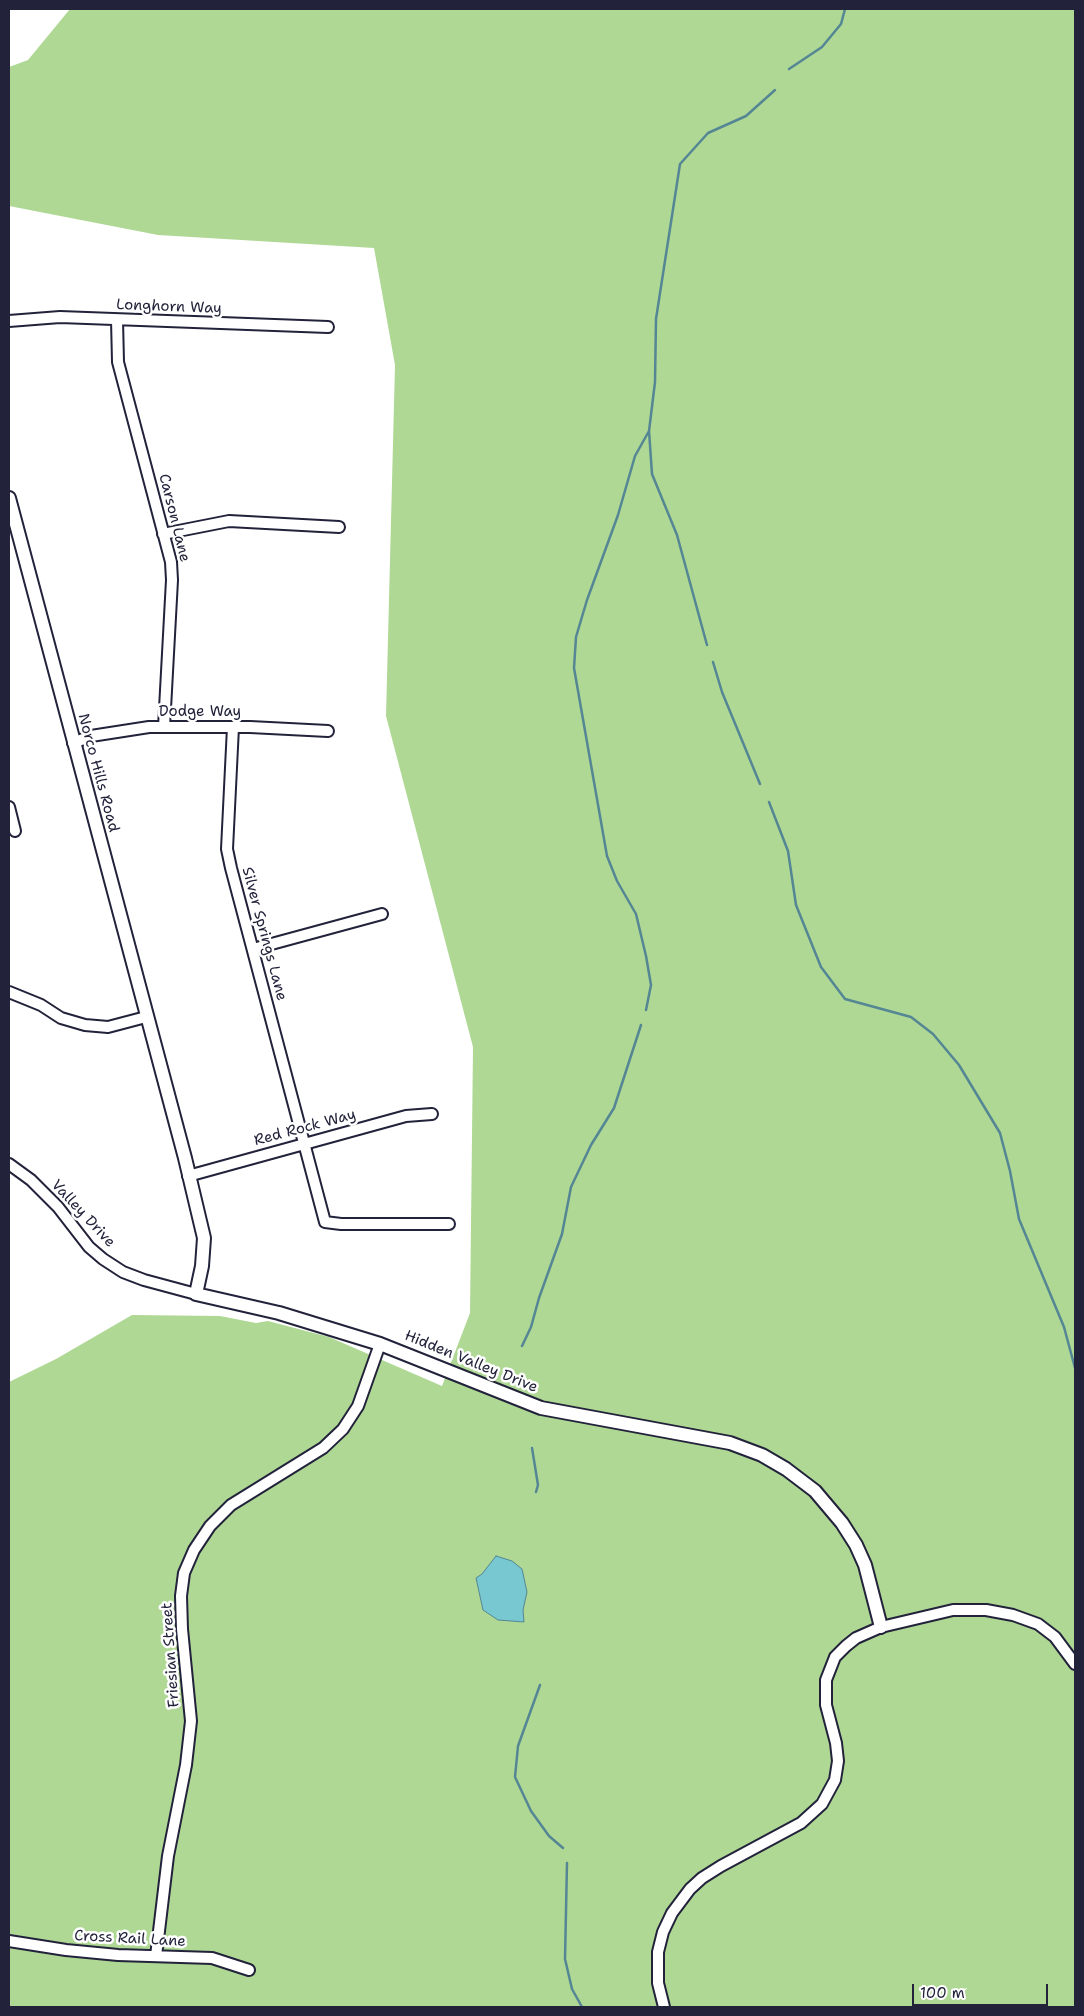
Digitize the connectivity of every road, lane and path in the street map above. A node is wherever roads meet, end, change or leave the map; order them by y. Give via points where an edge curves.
1 (116, 320) junction
2 (9, 321) edge
3 (328, 328) dead end
4 (9, 498) edge
5 (339, 527) dead end
6 (163, 534) junction
7 (233, 727) junction
8 (164, 728) junction
9 (328, 731) dead end
10 (73, 743) junction
11 (9, 807) edge
12 (15, 830) dead end
13 (382, 914) dead end
14 (253, 949) junction
15 (9, 992) edge
16 (146, 1017) junction
17 (432, 1114) dead end
18 (304, 1144) junction
19 (9, 1164) edge
20 (188, 1176) junction
21 (449, 1224) dead end
22 (196, 1294) junction
23 (380, 1344) junction
24 (881, 1627) junction
25 (1075, 1664) edge
26 (9, 1941) edge
27 (156, 1956) junction
28 (249, 1970) dead end
29 (664, 2007) edge

1 - 2 street, Longhorn Way via 60,317
1 - 3 street, Longhorn Way
1 - 6 street, Carson Lane via 118,362
4 - 10 street, Norco Hills Road
5 - 6 street via 229,521
6 - 8 street, Carson Lane via 172,580
7 - 8 street, Dodge Way
7 - 9 street, Dodge Way
7 - 14 street, Silver Springs Lane via 227,849
8 - 10 street, Dodge Way via 118,731
10 - 16 street, Norco Hills Road
11 - 12 street
13 - 14 street
14 - 18 street, Silver Springs Lane
15 - 16 street via 41,1005 61,1018 85,1025 108,1027
16 - 20 street, Norco Hills Road
17 - 18 street, Red Rock Way via 406,1116
18 - 20 street, Red Rock Way
18 - 21 street, Silver Springs Lane via 325,1222
19 - 22 street, Valley Drive via 58,1207 89,1247 103,1259 144,1280
20 - 22 street via 204,1238
22 - 23 street, Hidden Valley Drive via 279,1313
23 - 24 street, Hidden Valley Drive via 542,1408 730,1443 762,1454 815,1491 842,1523 865,1564
23 - 27 street, Friesian Street via 358,1406 343,1429 323,1448 231,1505 210,1526 184,1573 182,1629 191,1721 168,1856
24 - 25 street via 953,1610 986,1610 1013,1615 1038,1624 1055,1637
24 - 29 street via 846,1646 835,1657 826,1680 826,1705 838,1761 835,1780 822,1804 801,1823 702,1878 672,1913 658,1952 658,1983
26 - 27 street, Cross Rail Lane via 66,1950
27 - 28 street, Cross Rail Lane via 212,1958

